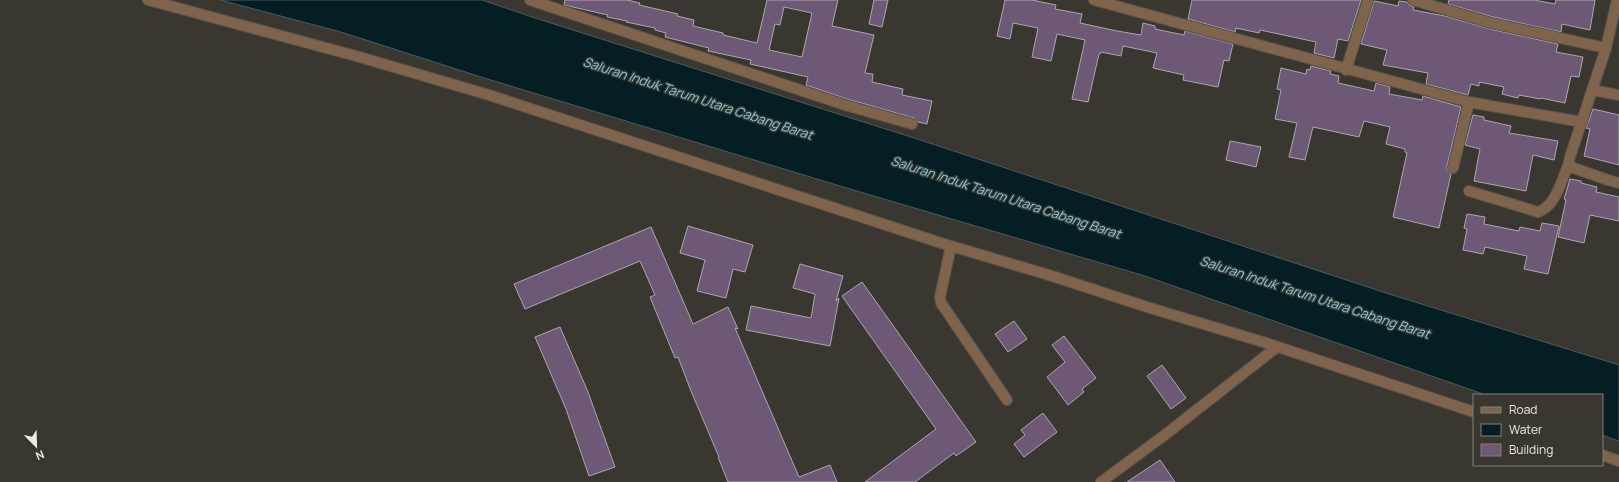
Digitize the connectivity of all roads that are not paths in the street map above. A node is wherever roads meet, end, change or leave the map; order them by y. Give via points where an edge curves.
1 (148, 0) edge
2 (530, 0) edge
3 (1094, 0) edge
4 (1368, 0) edge
5 (1413, 0) edge
6 (1617, 0) edge
7 (1606, 48) junction
8 (1346, 70) junction
9 (1592, 90) junction
10 (1619, 95) edge
11 (1469, 102) junction
12 (1582, 122) junction
13 (912, 124) dead end
14 (1568, 166) junction
15 (1453, 168) dead end
16 (1619, 183) edge
17 (1469, 191) dead end
18 (951, 246) junction
19 (1277, 347) junction
20 (1007, 400) dead end
21 (1473, 412) edge
22 (1603, 455) edge
23 (1619, 460) edge
24 (1102, 482) edge

1 - 18 street via 489,95
2 - 13 street via 845,105
3 - 8 street
4 - 8 street
5 - 7 street via 1491,23
6 - 7 street
7 - 9 street
8 - 11 street
9 - 10 street
9 - 12 street
11 - 12 street
11 - 15 street
12 - 14 street
14 - 16 street
14 - 17 street via 1550,205 1538,212
18 - 19 street
18 - 20 street via 940,297 941,303
19 - 21 street
19 - 24 street
22 - 23 street

